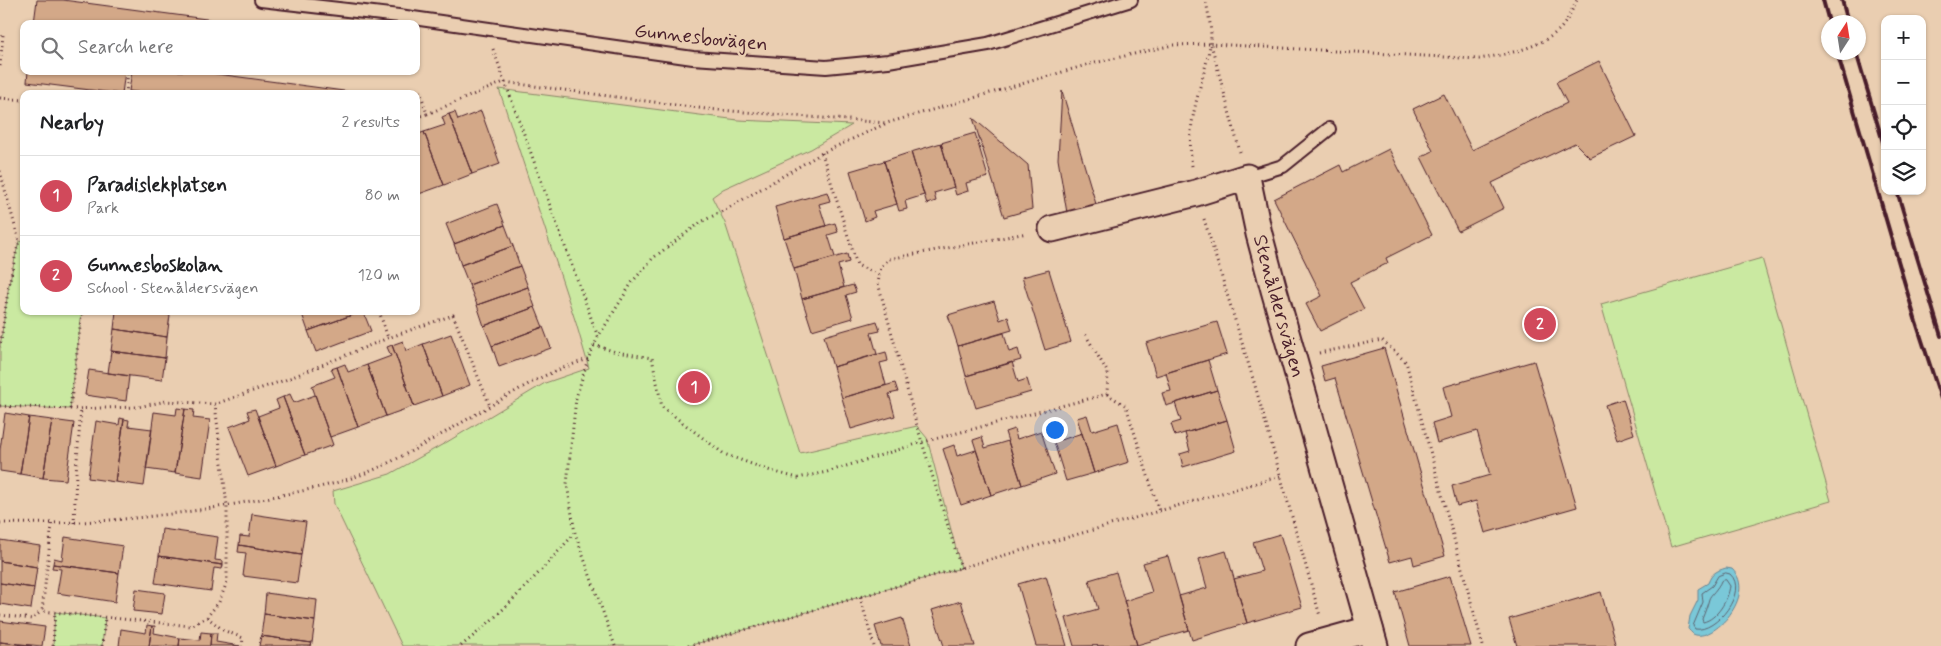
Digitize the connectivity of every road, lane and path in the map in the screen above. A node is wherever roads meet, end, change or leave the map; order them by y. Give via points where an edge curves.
1 (261, 0) edge
2 (1132, 0) edge
3 (1206, 0) edge
4 (1577, 0) edge
5 (3, 35) dead end
6 (1211, 44) junction
7 (0, 66) edge
8 (128, 75) edge
9 (504, 82) junction
10 (126, 90) edge
11 (420, 91) dead end
12 (0, 98) edge
13 (20, 100) edge
14 (427, 114) junction
15 (420, 116) edge
16 (887, 123) junction
17 (1328, 130) dead end
18 (822, 153) junction
19 (0, 172) edge
20 (1247, 177) junction
21 (1196, 193) junction
22 (1052, 228) joint
23 (20, 239) edge
24 (20, 246) edge
25 (880, 275) junction
26 (82, 315) edge
27 (381, 315) edge
28 (1084, 332) dead end
29 (598, 337) junction
30 (388, 338) junction
31 (594, 345) junction
32 (0, 347) edge
33 (1294, 358) junction
34 (588, 359) junction
35 (1108, 394) junction
36 (215, 404) junction
37 (0, 406) edge
38 (490, 406) junction
39 (81, 408) junction
40 (70, 409) junction
41 (923, 442) junction
42 (1281, 476) junction
43 (227, 506) junction
44 (1159, 511) junction
45 (0, 523) edge
46 (74, 523) junction
47 (52, 524) junction
48 (575, 533) junction
49 (961, 568) junction
50 (860, 597) junction
51 (42, 611) junction
52 (55, 612) junction
53 (0, 615) edge
54 (207, 617) junction
55 (105, 618) junction
56 (1373, 638) edge
57 (1318, 644) edge
58 (53, 646) edge
59 (102, 646) edge
60 (242, 646) edge
61 (462, 646) edge
62 (615, 646) edge
63 (688, 646) edge
64 (874, 646) edge
65 (1483, 646) edge

1 - 2 lane, Gunnesbovägen via 399,16 693,58 826,67 888,61 988,44
3 - 6 path
4 - 6 path via 1560,30 1513,52 1479,59
5 - 7 path
6 - 16 path via 1173,45 1090,64
6 - 20 path
6 - 21 path via 1189,135
8 - 10 path
9 - 14 path
9 - 16 path via 706,109
9 - 29 path
11 - 14 path
12 - 13 path
14 - 15 path
16 - 18 path
17 - 20 lane via 1283,166
18 - 25 path via 857,265
18 - 29 path via 701,222 653,258 633,282
19 - 23 path
20 - 21 street
20 - 33 street, Stenåldersvägen via 1259,234
21 - 22 street
21 - 42 path
22 - 25 path via 889,259 881,267
24 - 32 path via 9,284
25 - 41 path via 878,282
26 - 40 path
27 - 30 path
28 - 35 path via 1108,373
29 - 31 path
30 - 36 path via 286,380
30 - 38 path via 453,315
31 - 34 path
31 - 41 path via 652,358 662,407 724,454 771,471 798,478
33 - 56 street, Stenåldersvägen
33 - 65 path via 1382,340 1406,362
34 - 38 path via 540,378
34 - 48 path via 576,398 567,484
35 - 41 path
35 - 44 path via 1126,406
36 - 39 path via 166,401 138,407
36 - 43 path
37 - 40 path
38 - 43 path via 441,436 378,468 326,486
39 - 40 path
39 - 46 path
41 - 49 path
42 - 44 path
42 - 57 path
43 - 46 path via 147,518
43 - 54 path via 227,582
44 - 49 path
45 - 47 path
46 - 47 path
47 - 51 path
48 - 61 path via 536,577
48 - 62 path
49 - 50 path
50 - 63 path
50 - 64 path
51 - 52 path
51 - 53 path via 32,619
52 - 55 path
52 - 58 path
54 - 55 path via 191,626
54 - 60 path via 223,630 243,638
55 - 59 path
56 - 57 street, Stenåldersvägen

